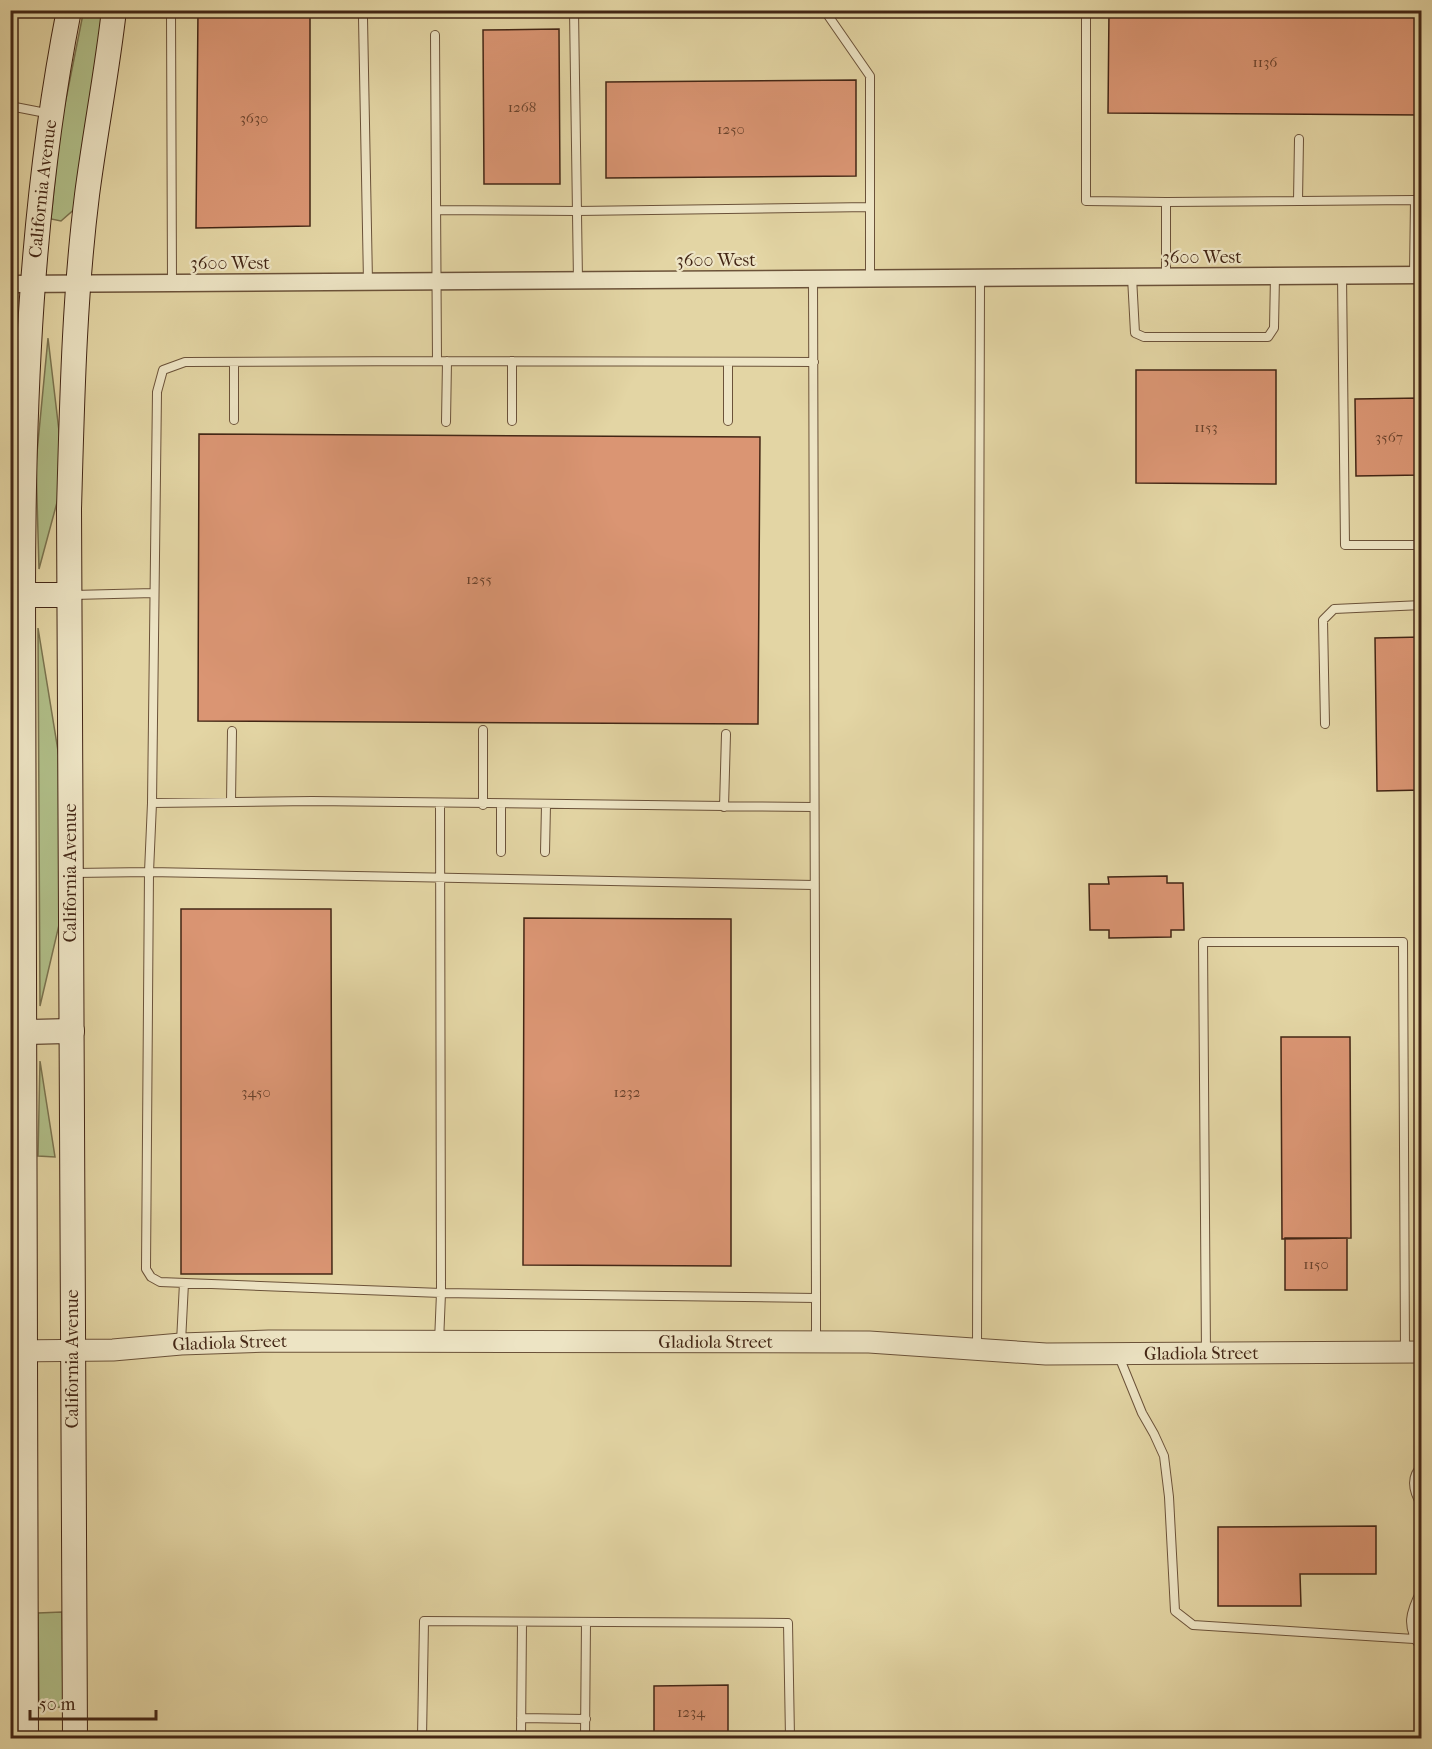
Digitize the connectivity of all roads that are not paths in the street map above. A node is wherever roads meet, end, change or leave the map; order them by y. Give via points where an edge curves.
1 (69, 10) edge
2 (114, 10) edge
3 (171, 10) edge
4 (574, 10) edge
5 (812, 10) edge
6 (1086, 10) edge
7 (363, 18) dead end
8 (435, 35) dead end
9 (10, 106) edge
10 (51, 114) junction
11 (1299, 139) dead end
12 (1418, 200) edge
13 (1298, 201) junction
14 (1166, 202) junction
15 (870, 207) junction
16 (437, 210) junction
17 (577, 211) junction
18 (1342, 275) junction
19 (1418, 275) edge
20 (1275, 276) junction
21 (1132, 277) junction
22 (1166, 277) junction
23 (980, 278) junction
24 (813, 279) junction
25 (870, 279) junction
26 (578, 280) junction
27 (368, 282) junction
28 (437, 282) junction
29 (172, 283) junction
30 (22, 284) edge
31 (79, 284) junction
32 (437, 361) junction
33 (447, 361) junction
34 (512, 361) junction
35 (234, 362) junction
36 (728, 362) junction
37 (814, 362) junction
38 (234, 420) dead end
39 (512, 421) dead end
40 (446, 422) dead end
41 (728, 422) dead end
42 (1422, 545) edge
43 (154, 594) junction
44 (17, 595) edge
45 (69, 595) junction
46 (1422, 605) edge
47 (1325, 724) dead end
48 (483, 730) dead end
49 (232, 731) dead end
50 (726, 734) dead end
51 (231, 802) junction
52 (152, 803) junction
53 (440, 804) junction
54 (483, 805) junction
55 (501, 805) junction
56 (546, 805) junction
57 (724, 807) junction
58 (814, 807) junction
59 (501, 852) dead end
60 (545, 852) dead end
61 (149, 872) junction
62 (70, 873) junction
63 (440, 878) junction
64 (814, 885) junction
65 (72, 1031) junction
66 (21, 1032) junction
67 (184, 1283) junction
68 (441, 1293) junction
69 (816, 1298) junction
70 (439, 1342) junction
71 (816, 1342) junction
72 (181, 1344) junction
73 (72, 1350) junction
74 (977, 1350) junction
75 (18, 1351) edge
76 (1413, 1352) edge
77 (1118, 1354) junction
78 (1206, 1354) junction
79 (1422, 1466) edge
80 (1422, 1506) edge
81 (1422, 1589) edge
82 (522, 1622) junction
83 (586, 1622) junction
84 (1414, 1639) junction
85 (1422, 1649) edge
86 (521, 1718) junction
87 (586, 1719) junction
88 (24, 1735) edge
89 (75, 1738) edge
90 (422, 1738) edge
91 (520, 1738) edge
92 (585, 1738) edge
93 (790, 1738) edge

1 - 10 main road, California Avenue
2 - 31 main road, California Avenue via 87,196
3 - 29 lane
4 - 17 lane
5 - 15 lane via 825,11 870,76
6 - 14 lane via 1086,201
7 - 27 lane
8 - 16 lane
9 - 10 lane
10 - 30 main road, California Avenue
11 - 13 lane
12 - 13 lane
12 - 19 lane
13 - 14 lane
14 - 22 lane
15 - 17 lane
15 - 25 lane
16 - 17 lane
16 - 28 lane
17 - 26 lane
18 - 19 street, 3600 West
18 - 20 street, 3600 West
18 - 42 lane via 1345,545
20 - 21 lane via 1274,328 1268,337 1144,337 1135,333
20 - 22 street, 3600 West
21 - 22 street, 3600 West
21 - 23 street, 3600 West
23 - 25 street, 3600 West
23 - 74 lane
24 - 25 street, 3600 West
24 - 26 street, 3600 West
24 - 37 lane
26 - 28 street, 3600 West
27 - 28 street, 3600 West
27 - 29 street, 3600 West
28 - 32 lane
29 - 31 street, 3600 West
30 - 31 street, 3600 West
30 - 44 main road, California Avenue via 25,464
31 - 45 main road, California Avenue via 72,387
32 - 33 lane
32 - 35 lane
33 - 34 lane
33 - 40 lane
34 - 36 lane
34 - 39 lane
35 - 38 lane
35 - 43 lane via 185,362 164,370 157,392
36 - 37 lane
36 - 41 lane
37 - 58 lane
43 - 45 lane
43 - 52 lane
44 - 45 main road
44 - 66 main road, California Avenue
45 - 62 main road, California Avenue
46 - 47 lane via 1334,609 1323,620
48 - 54 lane
49 - 51 lane
50 - 57 lane
51 - 52 lane
51 - 53 lane
52 - 61 lane
53 - 54 lane
53 - 63 lane
54 - 55 lane
55 - 56 lane
55 - 59 lane
56 - 57 lane
56 - 60 lane
57 - 58 lane
58 - 64 lane
61 - 62 lane
61 - 63 lane
61 - 67 lane via 146,1269 160,1282
62 - 65 main road, California Avenue
63 - 64 lane
63 - 68 lane
64 - 69 lane
65 - 66 main road
65 - 73 main road, California Avenue
66 - 75 main road, California Avenue
67 - 68 lane
67 - 72 lane
68 - 69 lane
68 - 70 lane
69 - 71 lane
70 - 71 street, Gladiola Street
70 - 72 street, Gladiola Street
71 - 74 street, Gladiola Street
72 - 73 street, Gladiola Street
73 - 75 street, Gladiola Street
73 - 89 main road, California Avenue
74 - 77 street, Gladiola Street
75 - 88 main road, California Avenue
76 - 78 street, Gladiola Street
76 - 78 lane via 1403,942 1203,942
77 - 78 street, Gladiola Street
77 - 84 lane via 1164,1456 1174,1611 1193,1625
79 - 80 lane via 1413,1484
81 - 84 lane via 1410,1623
82 - 83 lane
82 - 86 lane
82 - 90 lane via 424,1622
83 - 87 lane
83 - 93 lane via 788,1623
84 - 85 lane
86 - 87 lane
86 - 91 lane
87 - 92 lane

